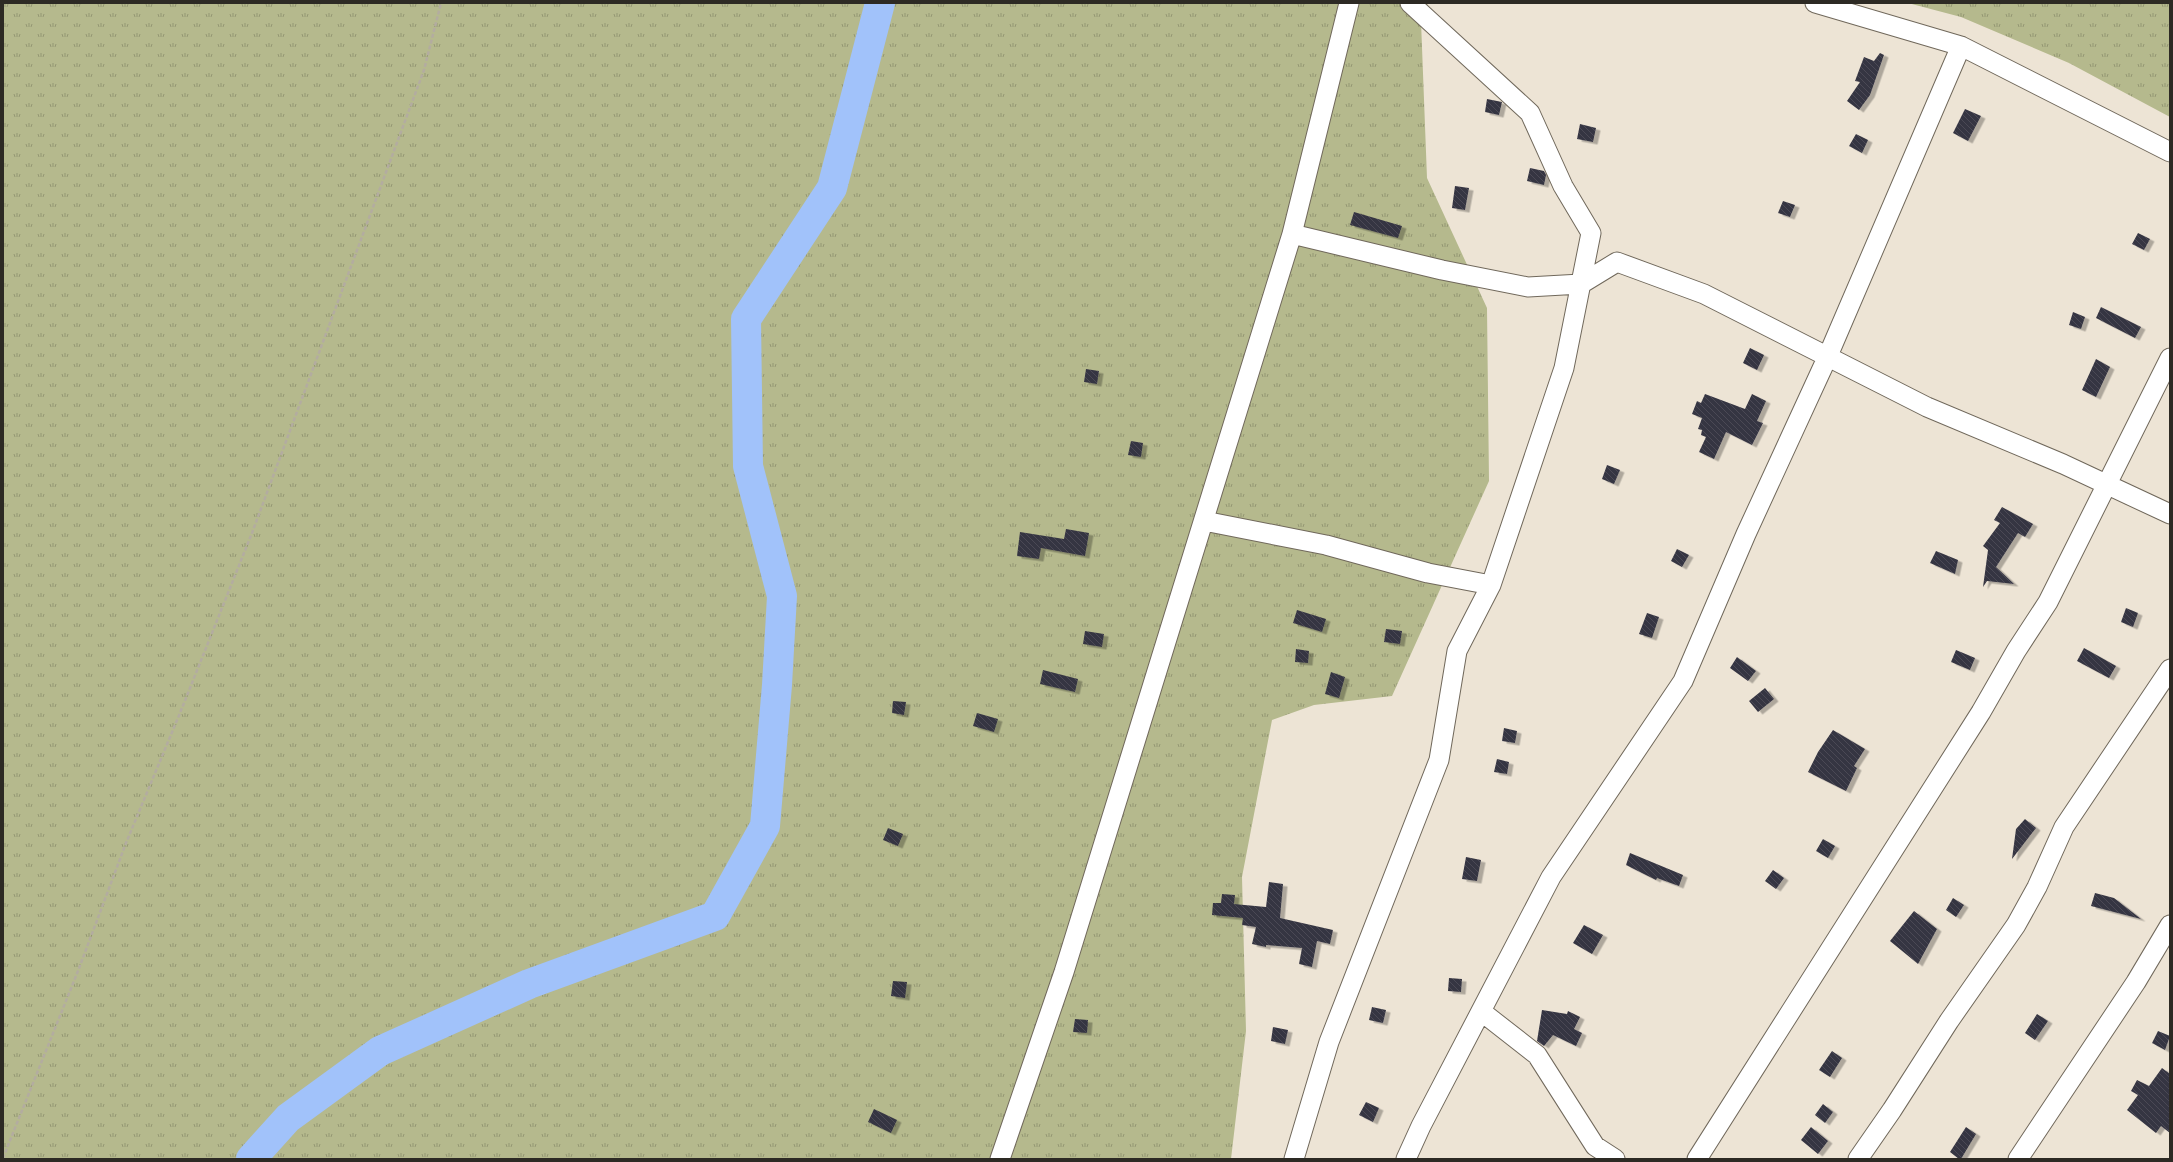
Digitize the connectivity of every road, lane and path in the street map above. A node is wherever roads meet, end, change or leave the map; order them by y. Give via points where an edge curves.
1 (441, 3) edge
2 (1350, 3) edge
3 (1410, 3) edge
4 (1815, 3) edge
5 (1961, 46) junction
6 (2170, 152) edge
7 (1292, 234) junction
8 (1581, 284) junction
9 (1827, 358) junction
10 (2170, 358) edge
11 (2108, 485) junction
12 (2170, 514) edge
13 (1204, 521) junction
14 (1491, 585) junction
15 (2170, 669) edge
16 (2170, 925) edge
17 (1482, 1012) junction
18 (3, 1158) edge
19 (1000, 1159) edge
20 (1294, 1159) edge
21 (1406, 1159) edge
22 (1615, 1159) edge
23 (1697, 1159) edge
24 (1858, 1159) edge
25 (2018, 1159) edge

1 - 18 path via 424,70 252,533 126,843
2 - 7 street
3 - 8 street via 1530,113 1563,186 1590,233
4 - 5 street
5 - 6 street
5 - 9 street
7 - 8 street via 1442,270 1528,287
7 - 13 street
8 - 9 street via 1617,262 1704,294
8 - 14 street via 1564,368
9 - 11 street via 1927,407
9 - 17 street via 1746,534 1683,681 1551,877
10 - 11 street
11 - 12 street
11 - 23 street via 2048,602 2016,650 1981,712
13 - 14 street via 1326,545 1428,573
13 - 19 street via 1064,972
14 - 20 street via 1457,651 1439,760 1329,1042
15 - 24 street via 2064,827 2037,887 2016,925
16 - 25 street via 2136,982
17 - 21 street
17 - 22 street via 1537,1055 1595,1146

